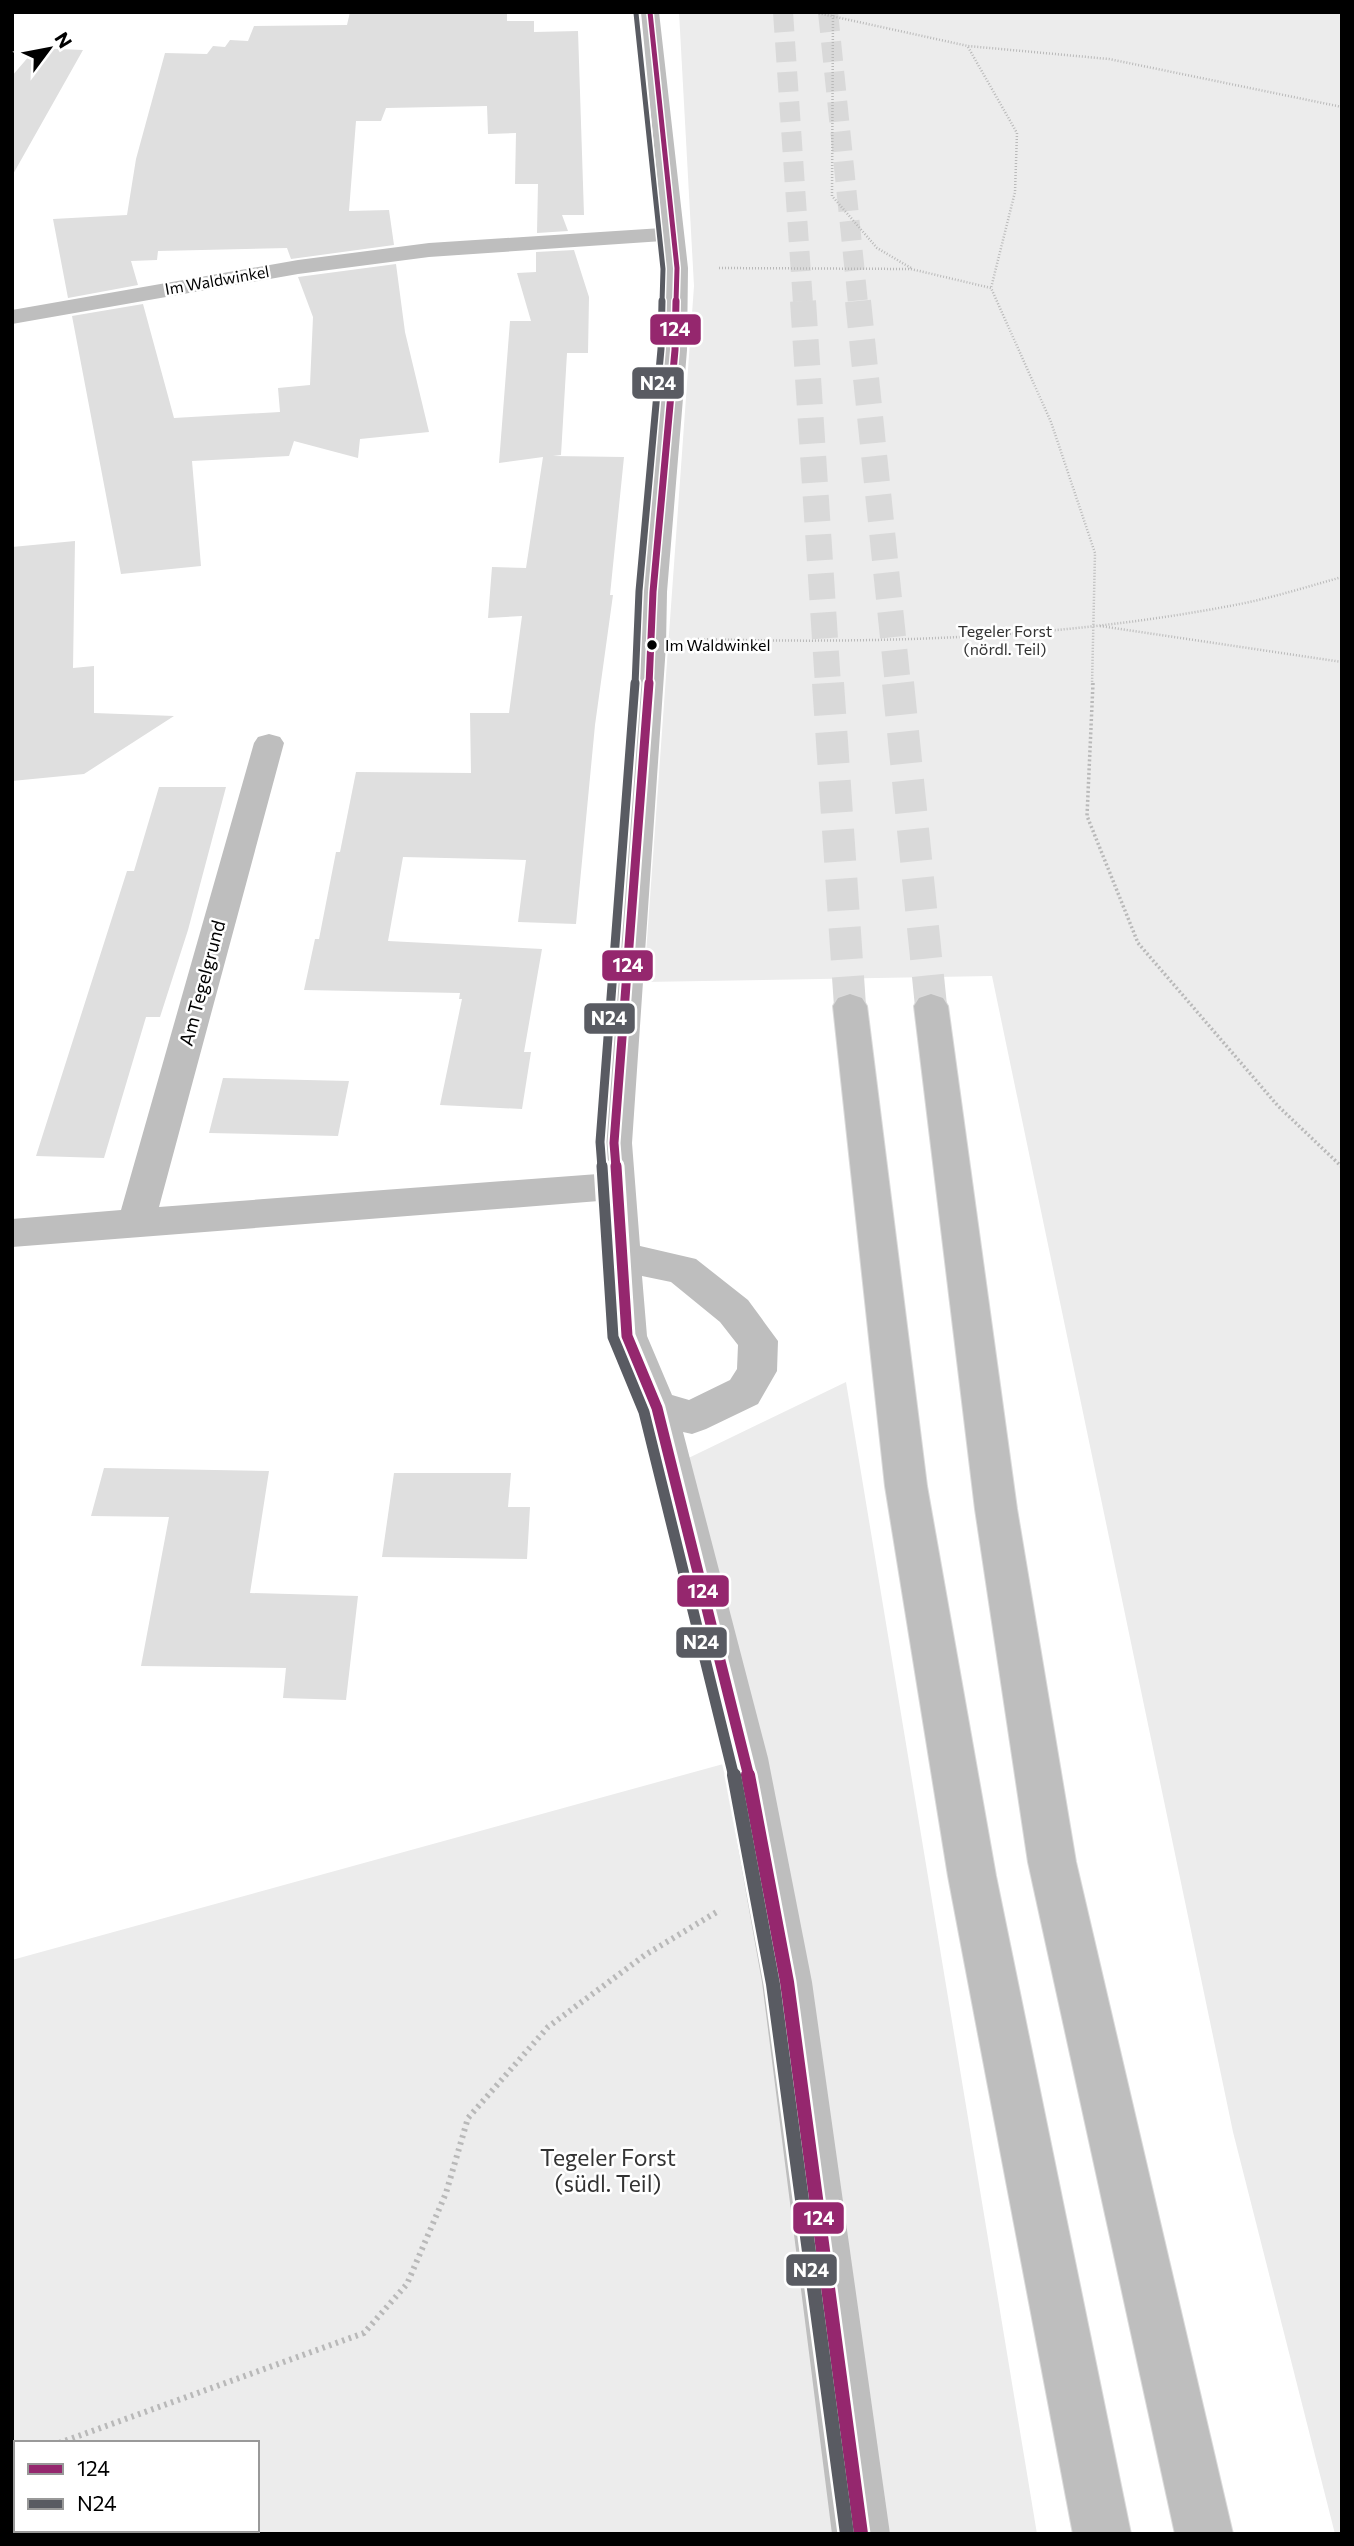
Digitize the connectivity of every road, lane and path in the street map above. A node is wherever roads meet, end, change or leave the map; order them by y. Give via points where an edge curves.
1 (650, 12) edge
2 (813, 12) edge
3 (833, 12) edge
4 (833, 17) junction
5 (968, 46) junction
6 (1342, 107) edge
7 (674, 234) junction
8 (677, 268) junction
9 (911, 269) junction
10 (991, 288) junction
11 (12, 317) edge
12 (1342, 577) edge
13 (1095, 625) junction
14 (652, 637) junction
15 (1342, 662) edge
16 (269, 743) dead end
17 (850, 1006) tunnel mouth
18 (931, 1006) tunnel mouth
19 (1342, 1167) edge
20 (617, 1186) junction
21 (136, 1222) junction
22 (12, 1233) edge
23 (624, 1257) junction
24 (657, 1408) junction
25 (768, 1880) junction
26 (65, 2441) edge
27 (861, 2534) edge
28 (1102, 2534) edge
29 (1204, 2534) edge

1 - 7 main road
2 - 4 path
3 - 4 path
4 - 5 path
4 - 9 path via 832,196 877,248
5 - 6 path via 1109,59
5 - 10 path via 1017,133 1015,192
7 - 8 main road
7 - 11 main road, Im Waldwinkel via 429,250 298,267
8 - 9 path
8 - 14 main road via 675,350
9 - 10 path
10 - 13 path via 1051,422 1095,553
12 - 13 path via 1236,605
13 - 14 path via 804,643
13 - 15 path
13 - 19 path via 1087,816 1138,943 1278,1107
14 - 20 main road via 618,1071
16 - 21 main road, Am Tegelgrund
17 - 28 main road via 906,1486 972,1875
18 - 29 main road via 996,1509 1052,1861
20 - 21 main road
20 - 23 main road
21 - 22 main road
23 - 24 main road via 627,1336
23 - 24 main road via 682,1270 734,1311 758,1341 757,1371 744,1392 692,1417
24 - 25 main road via 746,1758
25 - 26 path via 645,1955 539,2038 468,2118 446,2193 407,2284 364,2333
25 - 27 main road via 788,1982

